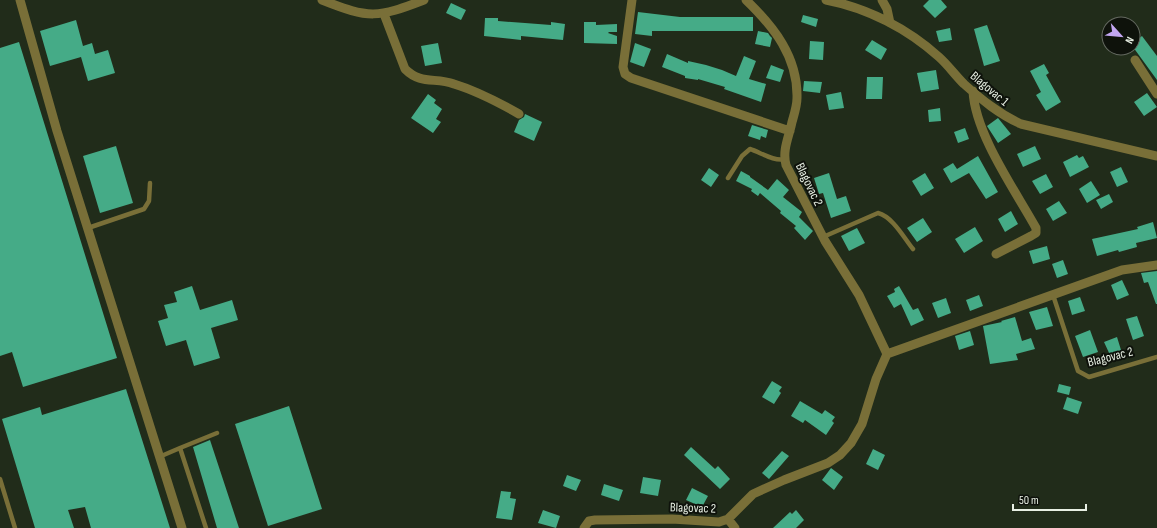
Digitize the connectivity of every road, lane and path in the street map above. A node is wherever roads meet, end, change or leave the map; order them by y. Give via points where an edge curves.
1 (20, 0) edge
2 (322, 0) edge
3 (424, 0) edge
4 (632, 0) edge
5 (746, 0) edge
6 (826, 0) edge
7 (882, 0) edge
8 (384, 14) junction
9 (890, 23) junction
10 (1136, 60) dead end
11 (973, 92) junction
12 (1157, 94) edge
13 (519, 114) dead end
14 (790, 130) junction
15 (1157, 156) edge
16 (784, 159) junction
17 (728, 178) dead end
18 (150, 183) dead end
19 (88, 228) junction
20 (823, 237) junction
21 (913, 249) dead end
22 (996, 254) dead end
23 (1157, 265) edge
24 (1053, 295) junction
25 (887, 354) junction
26 (1157, 357) edge
27 (217, 433) dead end
28 (180, 448) junction
29 (159, 456) junction
30 (0, 479) edge
31 (728, 519) junction
32 (693, 524) edge
33 (15, 528) edge
34 (182, 528) edge
35 (206, 528) edge
36 (584, 528) edge
37 (735, 528) edge

1 - 19 street
2 - 8 street via 362,14
3 - 8 street
4 - 14 street via 623,67 625,74
5 - 14 street, Blagovac 2 via 778,33 795,75 797,99
6 - 9 street, Blagovac 1
7 - 9 street
8 - 13 street via 405,69 411,74 422,80 452,83
9 - 11 street, Blagovac 1 via 917,39 940,58
10 - 12 street
11 - 15 street, Blagovac 1 via 1003,115 1021,124
11 - 22 street via 974,104 989,146 1036,228 1036,233
14 - 16 street, Blagovac 2
16 - 17 lane via 773,158 750,149 742,156
16 - 20 street, Blagovac 2
18 - 19 lane via 149,201 144,209
19 - 29 street
20 - 21 lane via 878,213 892,223
20 - 25 street, Blagovac 2 via 859,294
23 - 24 street via 1122,270
24 - 25 street
24 - 26 lane, Blagovac 2 via 1078,371 1083,374 1089,377
25 - 31 street, Blagovac 2 via 876,378 862,424 851,443 840,455 828,463 753,494
27 - 28 lane
28 - 29 lane
28 - 35 lane
29 - 34 street
30 - 33 lane
31 - 32 street, Blagovac 2
31 - 37 street
32 - 36 street, Blagovac 2 via 672,518 595,520 589,521

